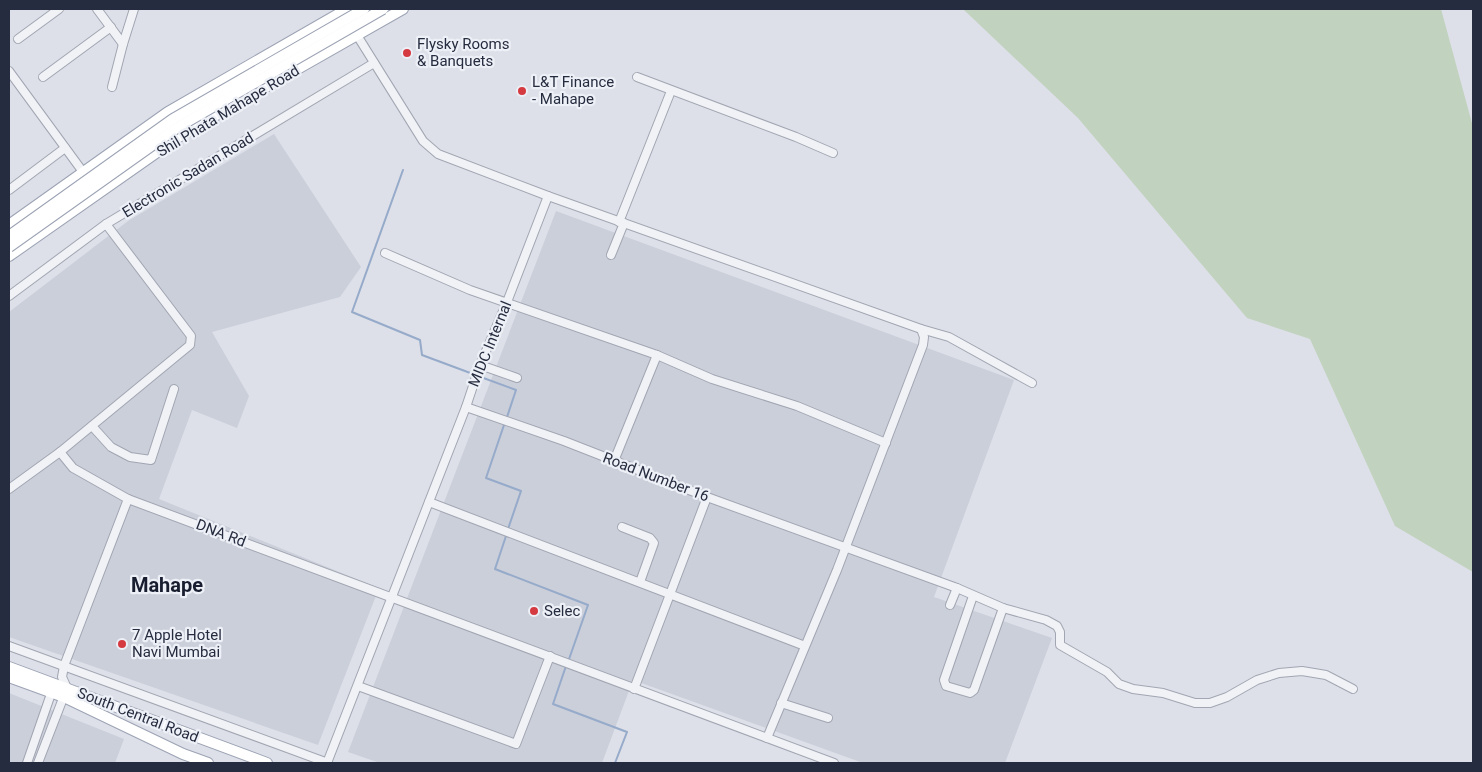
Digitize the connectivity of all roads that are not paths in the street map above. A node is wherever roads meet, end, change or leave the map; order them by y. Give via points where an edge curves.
1 (59, 9) edge
2 (97, 9) edge
3 (134, 9) edge
4 (364, 9) edge
5 (383, 9) edge
6 (403, 9) edge
7 (344, 10) edge
8 (111, 27) junction
9 (357, 36) junction
10 (18, 39) dead end
11 (123, 44) junction
12 (374, 63) junction
13 (9, 71) edge
14 (43, 77) dead end
15 (637, 77) dead end
16 (112, 87) dead end
17 (671, 91) junction
18 (65, 148) junction
19 (833, 153) dead end
20 (83, 172) junction
21 (9, 190) edge
22 (548, 196) junction
23 (622, 222) junction
24 (106, 224) junction
25 (9, 225) edge
26 (9, 236) edge
27 (9, 247) edge
28 (385, 253) dead end
29 (611, 255) dead end
30 (9, 256) edge
31 (9, 296) edge
32 (507, 302) junction
33 (921, 329) junction
34 (657, 355) junction
35 (480, 365) junction
36 (517, 378) dead end
37 (1032, 383) dead end
38 (174, 388) dead end
39 (466, 407) junction
40 (92, 426) junction
41 (886, 443) junction
42 (60, 452) junction
43 (614, 461) junction
44 (9, 489) edge
45 (707, 497) junction
46 (128, 499) junction
47 (429, 502) junction
48 (622, 527) dead end
49 (846, 548) junction
50 (640, 582) junction
51 (957, 588) junction
52 (670, 594) junction
53 (972, 596) junction
54 (392, 598) junction
55 (950, 605) dead end
56 (1003, 608) junction
57 (9, 646) edge
58 (805, 646) junction
59 (552, 657) junction
60 (64, 666) junction
61 (9, 667) edge
62 (9, 677) edge
63 (56, 685) junction
64 (358, 686) junction
65 (634, 689) junction
66 (1353, 689) dead end
67 (65, 692) junction
68 (781, 703) junction
69 (828, 718) dead end
70 (767, 738) junction
71 (27, 763) edge
72 (38, 763) edge
73 (208, 763) edge
74 (267, 763) edge
75 (327, 763) edge
76 (834, 763) edge

1 - 10 street
2 - 8 street
3 - 11 street
4 - 26 main road, bridge via 173,119
5 - 27 main road, bridge via 178,127
6 - 9 main road, Shil Phata Mahape Road
7 - 9 street
7 - 20 main road, Shil Phata Mahape Road via 168,112
8 - 11 street
8 - 14 street
9 - 12 street
9 - 30 main road, Shil Phata Mahape Road via 183,134
11 - 16 street
12 - 22 street via 423,141 438,154
12 - 24 street, Electronic Sadan Road
13 - 18 street
15 - 17 street
17 - 19 street
17 - 23 street
18 - 20 street
18 - 21 street
20 - 25 main road, Shil Phata Mahape Road
22 - 23 street
22 - 32 street, MIDC Internal
23 - 29 street
23 - 33 street
24 - 31 street, Electronic Sadan Road
24 - 40 street via 191,336 186,350
28 - 32 street via 470,290
32 - 34 street
32 - 35 street, MIDC Internal
33 - 37 street via 949,337
33 - 41 street via 923,345
34 - 41 street via 712,379 797,406
34 - 43 street
35 - 36 street
35 - 39 street, MIDC Internal
38 - 40 street via 150,460 130,457 112,447
39 - 43 street, Road Number 16
39 - 47 street, MIDC Internal
40 - 42 street
41 - 49 street
42 - 44 street
42 - 46 street, DNA Rd via 73,468
43 - 45 street, Road Number 16
45 - 49 street, Road Number 16
45 - 52 street
46 - 54 street, DNA Rd
46 - 60 street
47 - 50 street
47 - 54 street, MIDC Internal
48 - 50 street via 650,538 654,543
49 - 51 street, Road Number 16
49 - 58 street
50 - 52 street
51 - 53 street, Road Number 16
51 - 55 street
52 - 58 street
52 - 65 street
53 - 56 street, Road Number 16
53 - 56 street via 944,680 946,686 970,693 974,690
54 - 59 street, DNA Rd
54 - 64 street, MIDC Internal
56 - 66 street, Road Number 16 via 1057,626 1060,645 1107,672 1119,684 1133,689 1163,693 1195,703 1210,702 1227,697 1257,680 1279,673 1302,671 1326,676
57 - 60 street
58 - 68 street
59 - 64 street via 516,744
59 - 65 street, DNA Rd
60 - 63 street
60 - 75 street
61 - 63 main road, South Central Road
62 - 63 main road, South Central Road
63 - 67 main road, South Central Road
63 - 67 street
63 - 71 street
64 - 75 street, MIDC Internal
65 - 70 street, DNA Rd
67 - 72 street
67 - 73 main road, South Central Road via 183,754
67 - 74 main road, South Central Road
68 - 69 street
68 - 70 street
70 - 76 street, DNA Rd

